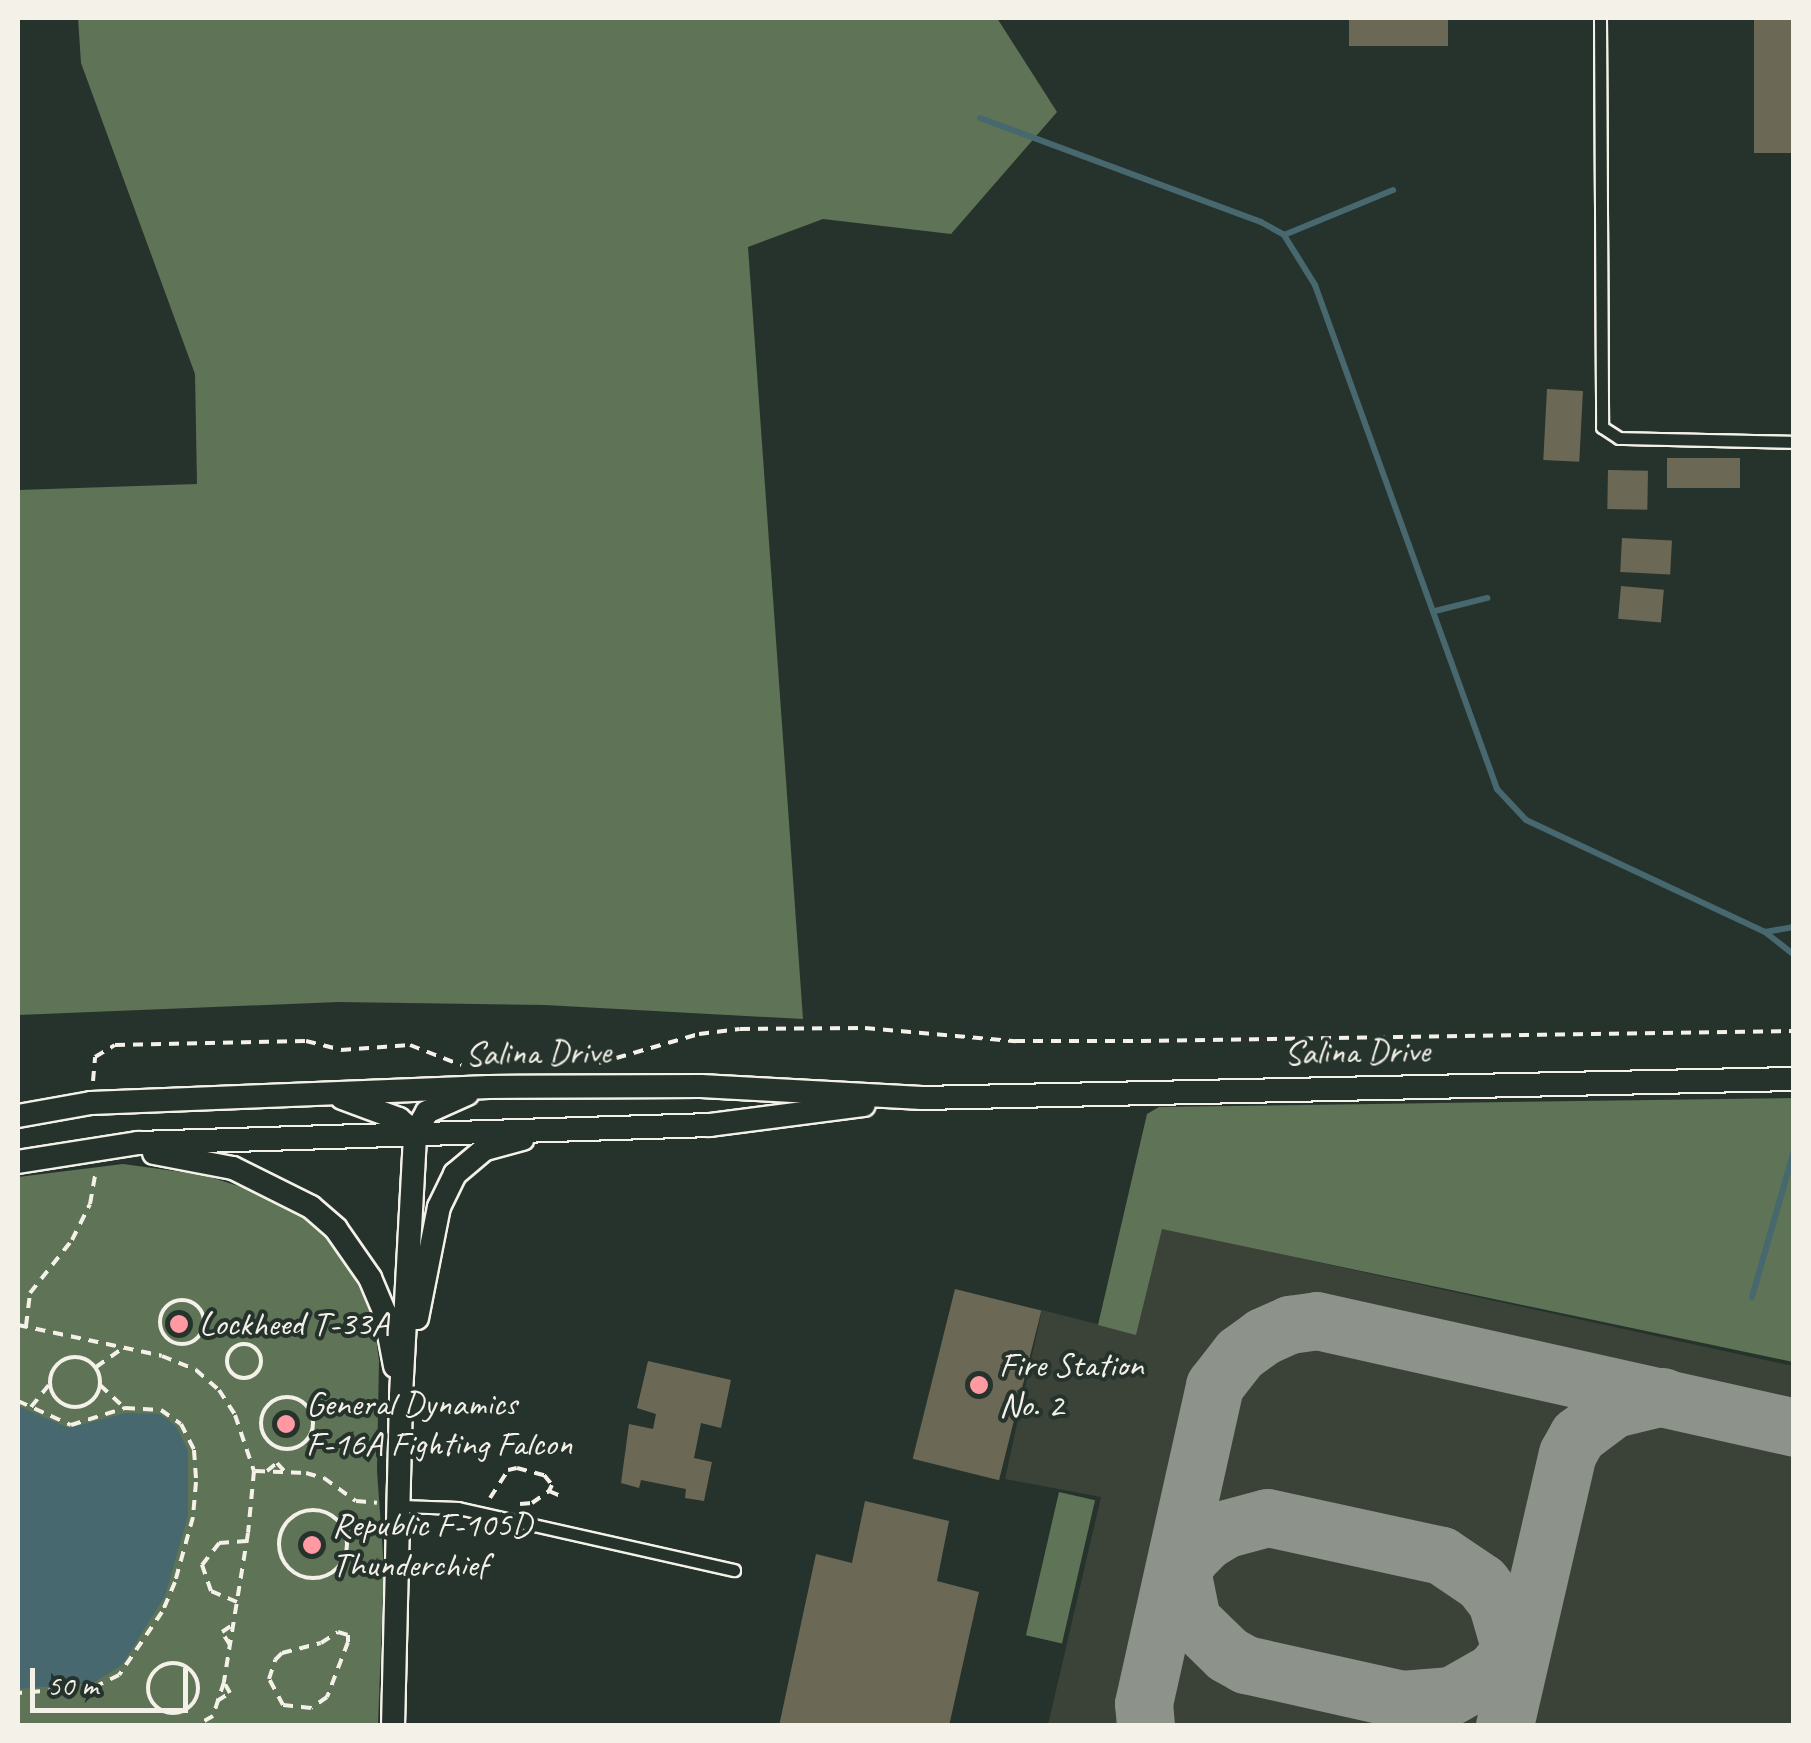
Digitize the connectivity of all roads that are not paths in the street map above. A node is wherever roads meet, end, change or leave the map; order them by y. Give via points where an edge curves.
1 (1600, 18) edge
2 (1794, 442) edge
3 (482, 1079) junction
4 (1794, 1080) edge
5 (334, 1094) junction
6 (922, 1098) junction
7 (18, 1116) edge
8 (564, 1129) junction
9 (415, 1132) junction
10 (101, 1148) junction
11 (18, 1162) edge
12 (402, 1395) junction
13 (401, 1506) junction
14 (734, 1570) dead end
15 (393, 1726) edge

1 - 2 lane via 1602,427 1619,438
3 - 5 street, Salina Drive
3 - 6 street, Salina Drive
3 - 9 street via 427,1112
4 - 6 street, Salina Drive
5 - 7 street, Salina Drive via 94,1102
5 - 9 street, Salina Drive
6 - 8 street, Salina Drive via 710,1125
8 - 9 street, Salina Drive
8 - 12 street, Salina Drive via 484,1149 454,1174 439,1207
9 - 10 street, Salina Drive
9 - 12 street
10 - 11 street, Salina Drive
10 - 12 street via 233,1168 311,1207 370,1278
12 - 13 street
13 - 14 lane via 458,1508
13 - 15 street

